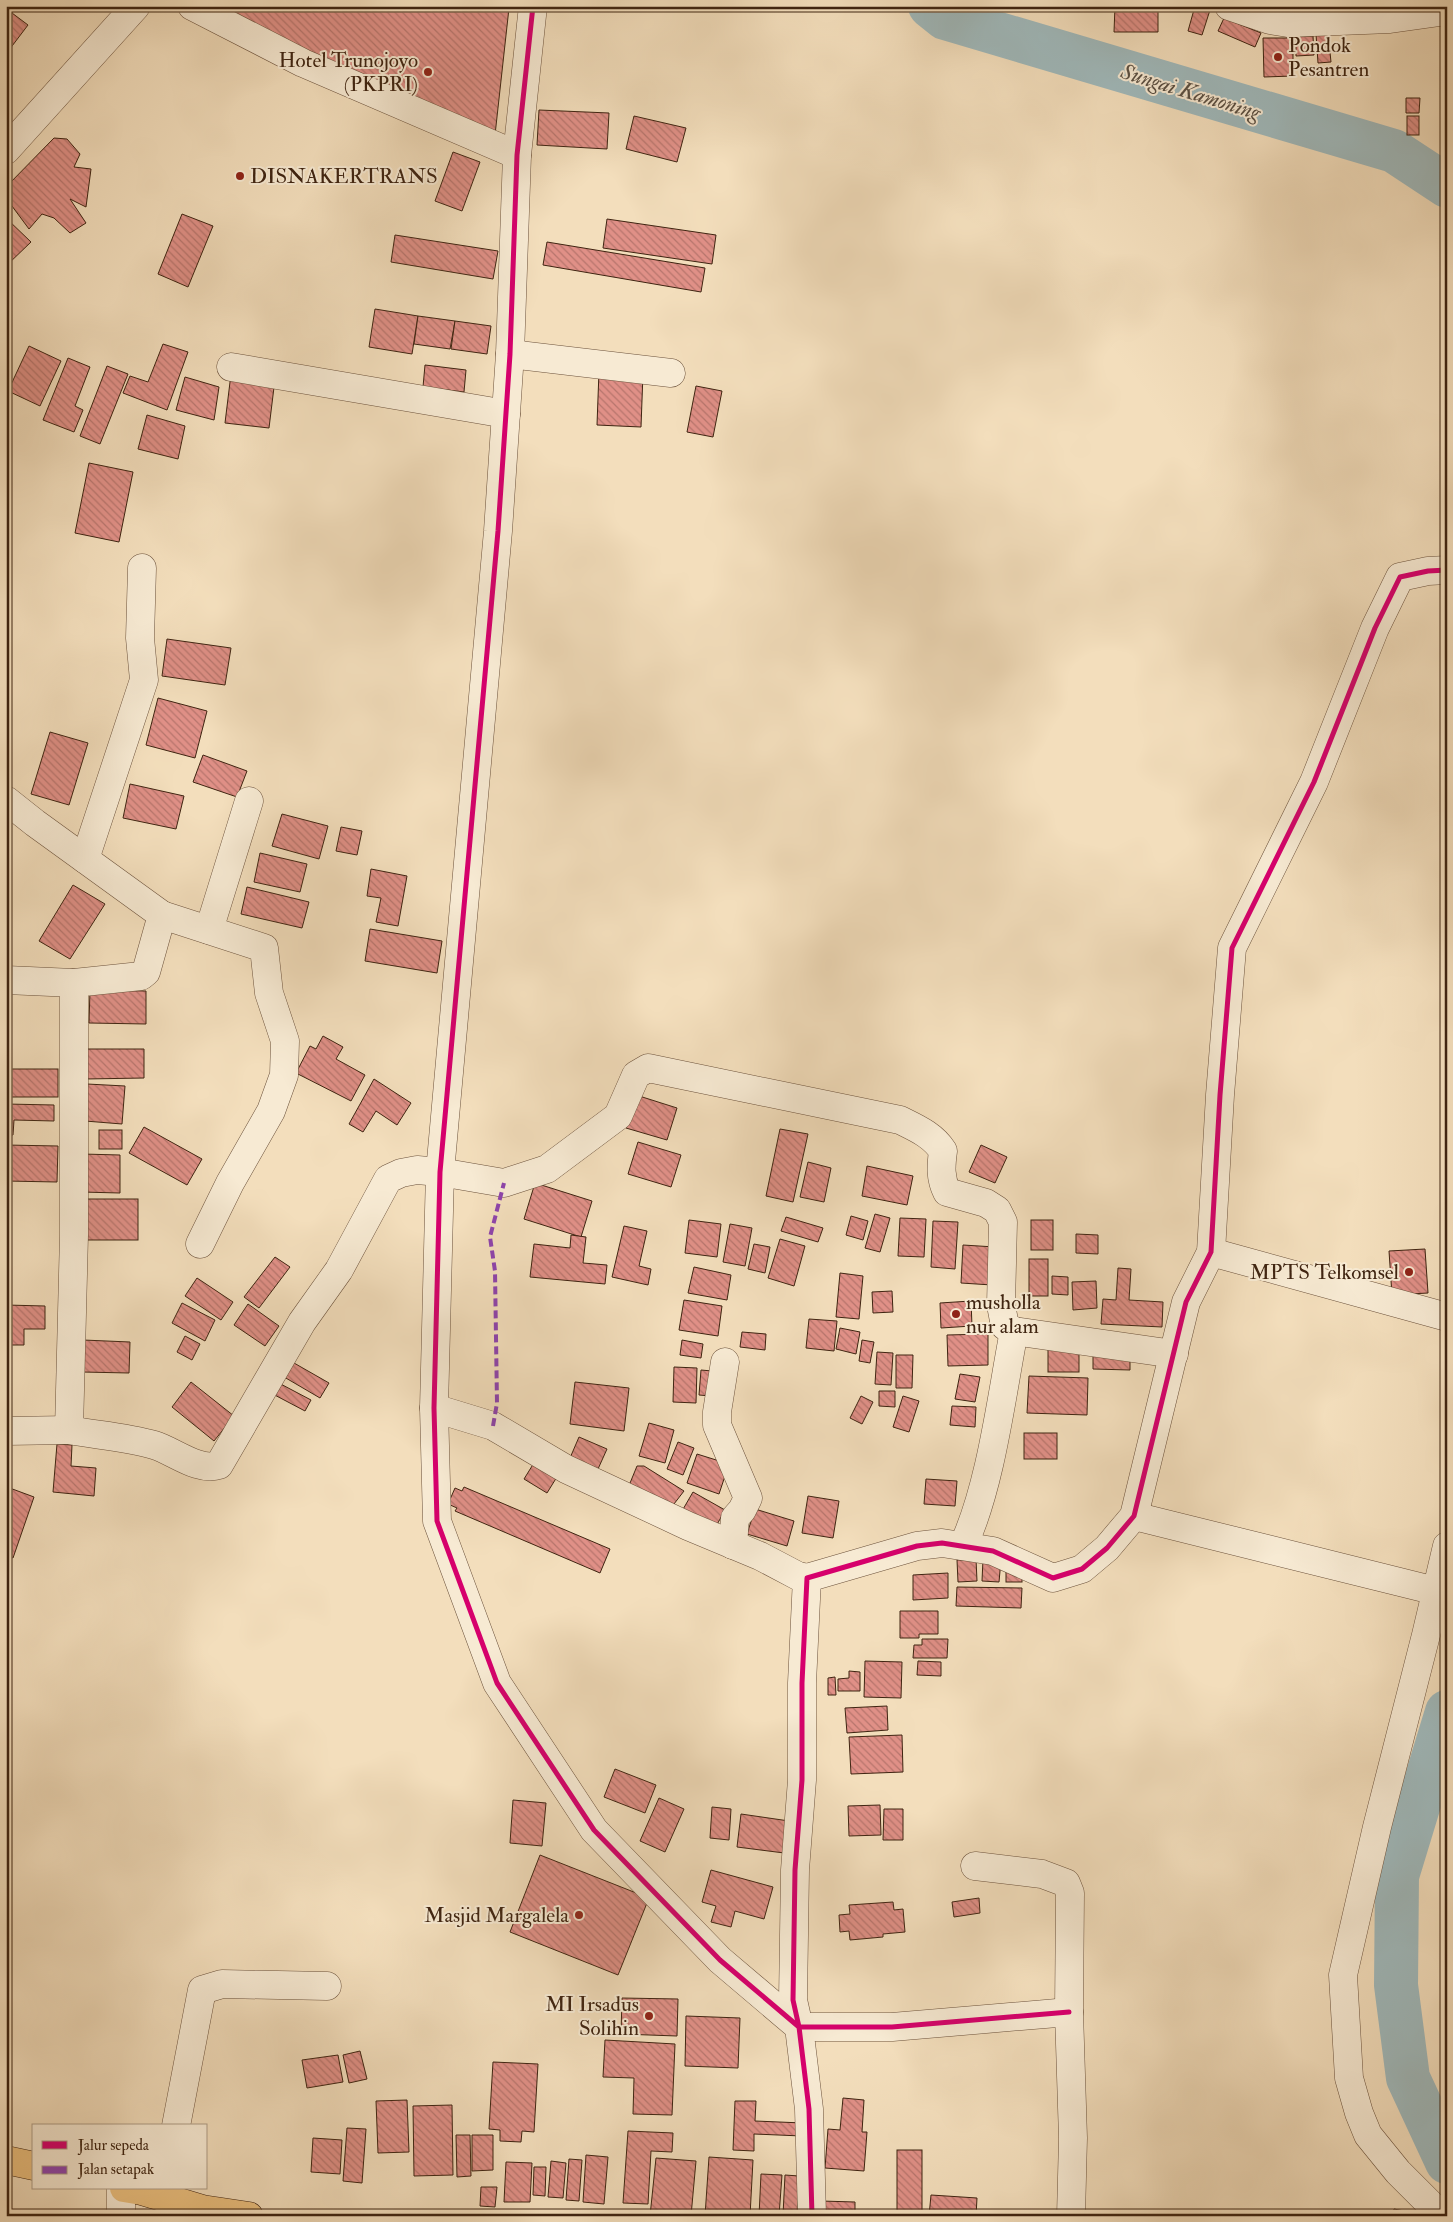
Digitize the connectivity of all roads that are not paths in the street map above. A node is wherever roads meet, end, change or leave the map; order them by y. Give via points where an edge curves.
1 (136, 6) edge
2 (192, 6) edge
3 (533, 6) edge
4 (1229, 6) edge
5 (1447, 11) edge
6 (6, 150) edge
7 (517, 155) junction
8 (510, 354) junction
9 (231, 367) dead end
10 (671, 373) dead end
11 (506, 414) junction
12 (142, 568) dead end
13 (1447, 570) edge
14 (6, 800) edge
15 (249, 801) dead end
16 (85, 860) junction
17 (162, 915) junction
18 (209, 930) junction
19 (6, 980) edge
20 (74, 983) junction
21 (440, 1172) junction
22 (200, 1244) dead end
23 (1212, 1252) junction
24 (1447, 1318) edge
25 (1014, 1331) junction
26 (1174, 1354) junction
27 (725, 1362) dead end
28 (434, 1408) junction
29 (68, 1430) junction
30 (6, 1432) edge
31 (1134, 1516) junction
32 (734, 1545) junction
33 (962, 1546) junction
34 (1447, 1546) edge
35 (807, 1578) junction
36 (1436, 1591) junction
37 (975, 1866) dead end
38 (327, 1986) dead end
39 (1069, 2012) junction
40 (799, 2027) junction
41 (176, 2124) edge
42 (6, 2160) edge
43 (32, 2166) edge
44 (122, 2190) edge
45 (138, 2190) edge
46 (162, 2193) edge
47 (121, 2216) edge
48 (249, 2216) edge
49 (812, 2216) edge
50 (1072, 2216) edge
51 (1442, 2216) edge

1 - 6 street
2 - 7 street via 303,63
3 - 7 street
4 - 5 street via 1270,20 1306,23 1390,19
7 - 8 street
8 - 10 street
8 - 11 street
9 - 11 street
11 - 21 street via 498,540
12 - 16 street via 140,638 144,680
13 - 23 street via 1400,577 1375,628 1314,782 1232,948
14 - 16 street
15 - 18 street
16 - 17 street
17 - 18 street
17 - 20 street via 146,972 141,976
18 - 22 street via 264,948 269,994 282,1028 285,1056 284,1075 271,1111
19 - 20 street
20 - 29 street via 74,1235
21 - 25 street via 504,1183 547,1169 618,1116 636,1076 648,1068 900,1120 933,1138 944,1150 941,1170 947,1192 986,1203 997,1210 1004,1222 1001,1305 1005,1326
21 - 28 street
21 - 29 street via 417,1170 388,1179 339,1270 302,1322 219,1465 212,1468 153,1445
23 - 24 street
23 - 26 street via 1186,1302
25 - 26 street
25 - 33 street via 993,1442 976,1512
26 - 31 street
27 - 32 street via 717,1425 748,1498 735,1518
28 - 32 street via 494,1426 566,1469
28 - 40 street via 437,1521 497,1683 594,1830 720,1960
29 - 30 street
31 - 33 street via 1107,1548 1082,1569 1053,1578 993,1551
31 - 36 street
32 - 35 street
33 - 35 street via 942,1543 917,1546
34 - 36 street
35 - 40 street via 802,1780 795,1870 793,2000
36 - 51 street via 1343,1976 1348,2078 1368,2135 1398,2172
37 - 39 street via 1042,1874 1066,1883 1070,1893
38 - 41 street via 222,1984 202,1990
39 - 40 street via 892,2027
39 - 50 street
40 - 49 street via 809,2109
42 - 43 main road
44 - 47 street
45 - 46 main road
46 - 48 main road via 202,2209

